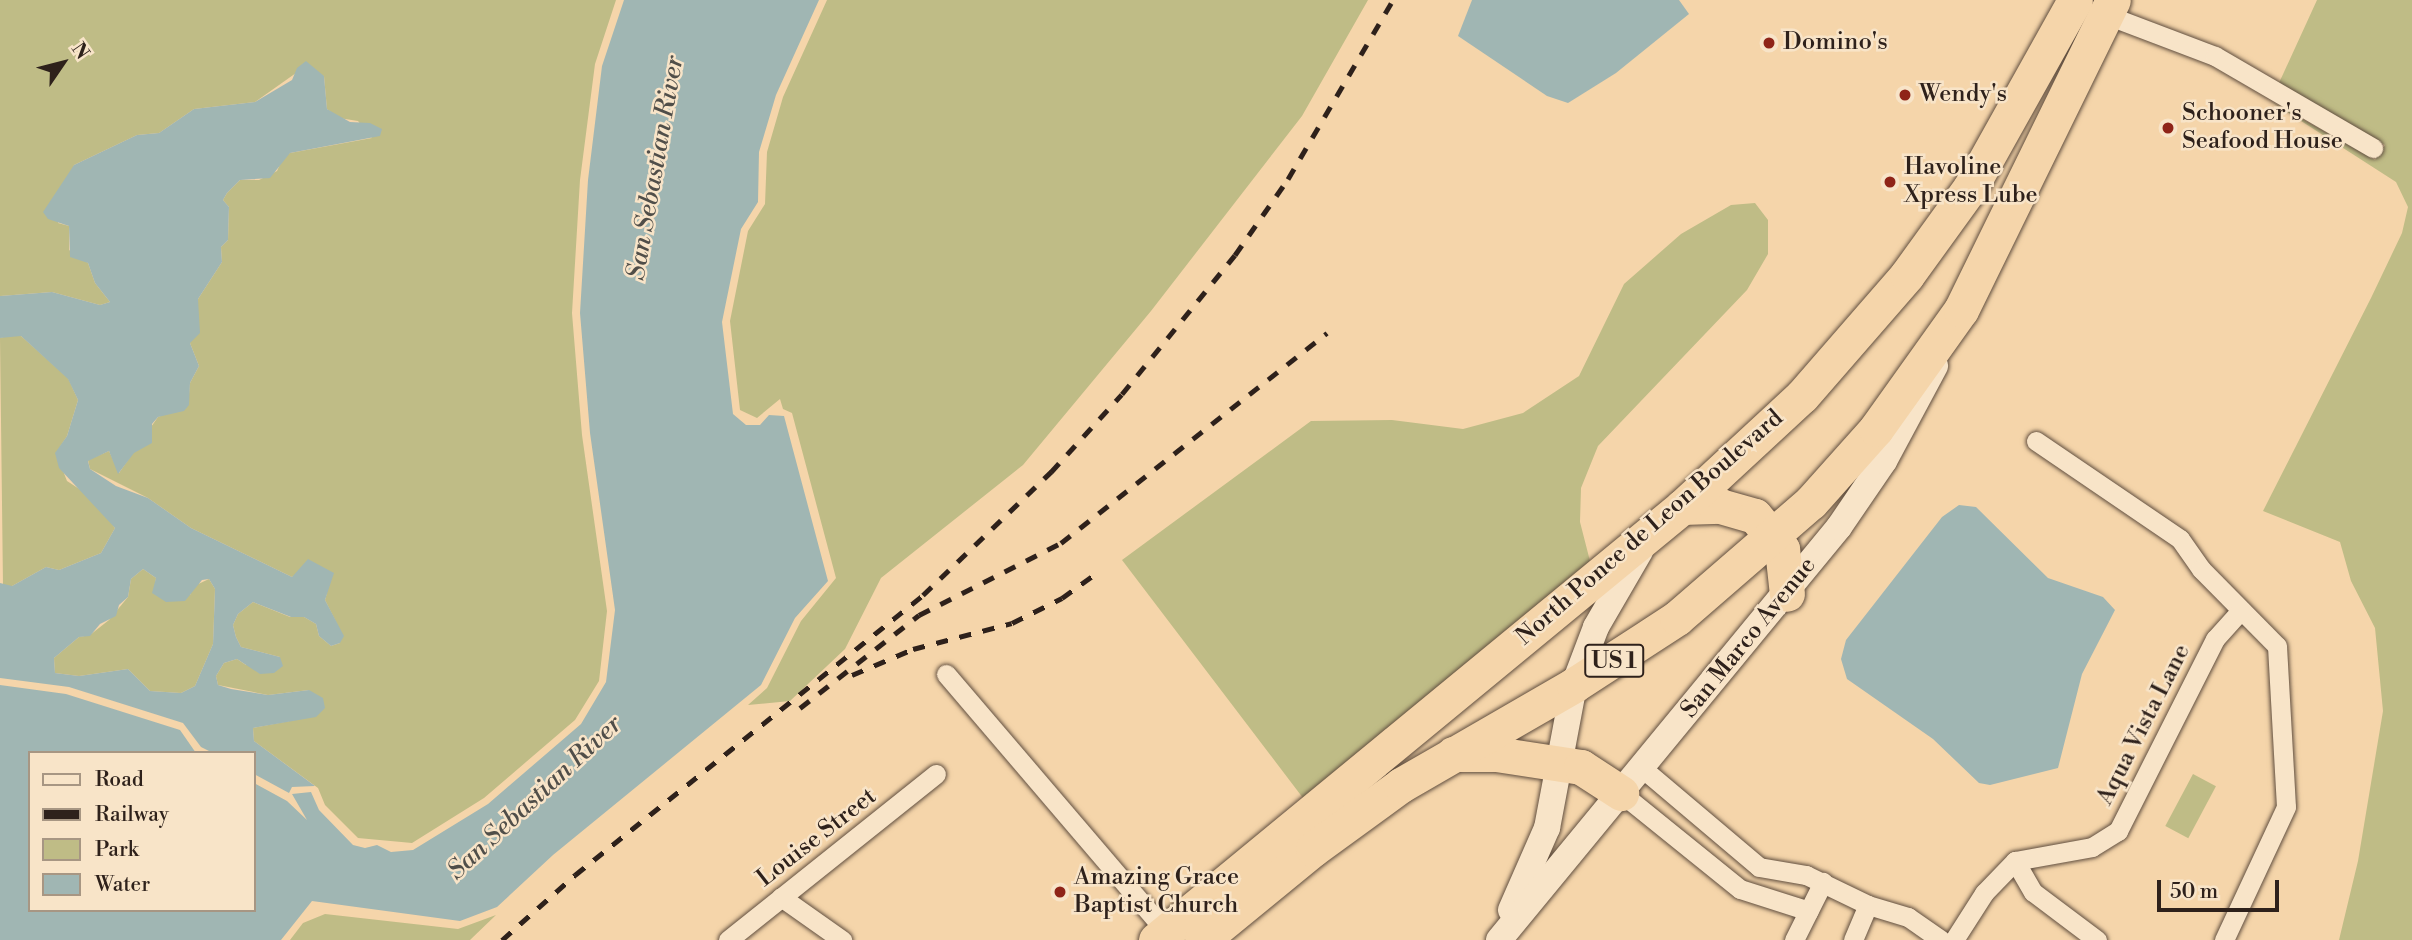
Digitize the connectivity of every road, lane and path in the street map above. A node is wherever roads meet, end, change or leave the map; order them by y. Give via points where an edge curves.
1 (2092, 4) edge
2 (2373, 148) dead end
3 (1961, 310) junction
4 (2036, 441) dead end
5 (1682, 507) junction
6 (1652, 532) junction
7 (1775, 538) junction
8 (1787, 594) junction
9 (2241, 610) junction
10 (946, 674) dead end
11 (1574, 685) junction
12 (1450, 754) junction
13 (1561, 764) junction
14 (936, 774) dead end
15 (1632, 781) junction
16 (1750, 859) junction
17 (2015, 861) junction
18 (1823, 881) junction
19 (1740, 889) junction
20 (781, 897) junction
21 (1868, 905) junction
22 (1809, 911) junction
23 (1161, 936) edge
24 (727, 940) edge
25 (842, 940) edge
26 (1202, 940) edge
27 (1498, 940) edge
28 (1794, 940) edge
29 (1853, 940) edge
30 (1941, 940) edge
31 (1954, 940) edge
32 (2097, 940) edge
33 (2224, 940) edge

1 - 2 street via 2215,57
1 - 3 highway, US 1
1 - 5 highway, North Ponce de Leon Boulevard via 1907,275 1802,396
3 - 7 highway, US 1 via 1876,429
3 - 8 main road, San Marco Avenue via 1917,404 1884,461
4 - 9 street via 2180,539
5 - 6 highway, North Ponce de Leon Boulevard
5 - 7 highway via 1738,509 1755,516
6 - 11 main road, San Marco Avenue via 1596,627
6 - 23 highway, North Ponce de Leon Boulevard
7 - 8 highway via 1787,561
7 - 11 highway, US 1 via 1677,618
8 - 15 main road, San Marco Avenue
9 - 17 street, Aqua Vista Lane via 2215,639 2118,831 2092,847
9 - 33 street via 2269,637 2281,658 2286,807
10 - 23 street
11 - 12 highway, US 1
11 - 13 main road, San Marco Avenue
12 - 13 highway via 1496,754
12 - 26 highway, US 1 via 1350,821
13 - 15 highway
13 - 27 main road, San Marco Avenue via 1547,828
14 - 20 street, Louise Street
15 - 16 street
15 - 19 street
15 - 27 main road, San Marco Avenue
16 - 18 street via 1768,870 1807,874
16 - 19 street
17 - 31 street via 1984,893
17 - 32 street via 2033,892
18 - 21 street
18 - 22 street
19 - 22 street
20 - 24 street, Louise Street
20 - 25 street
21 - 29 street
21 - 30 street via 1908,917
22 - 28 street

